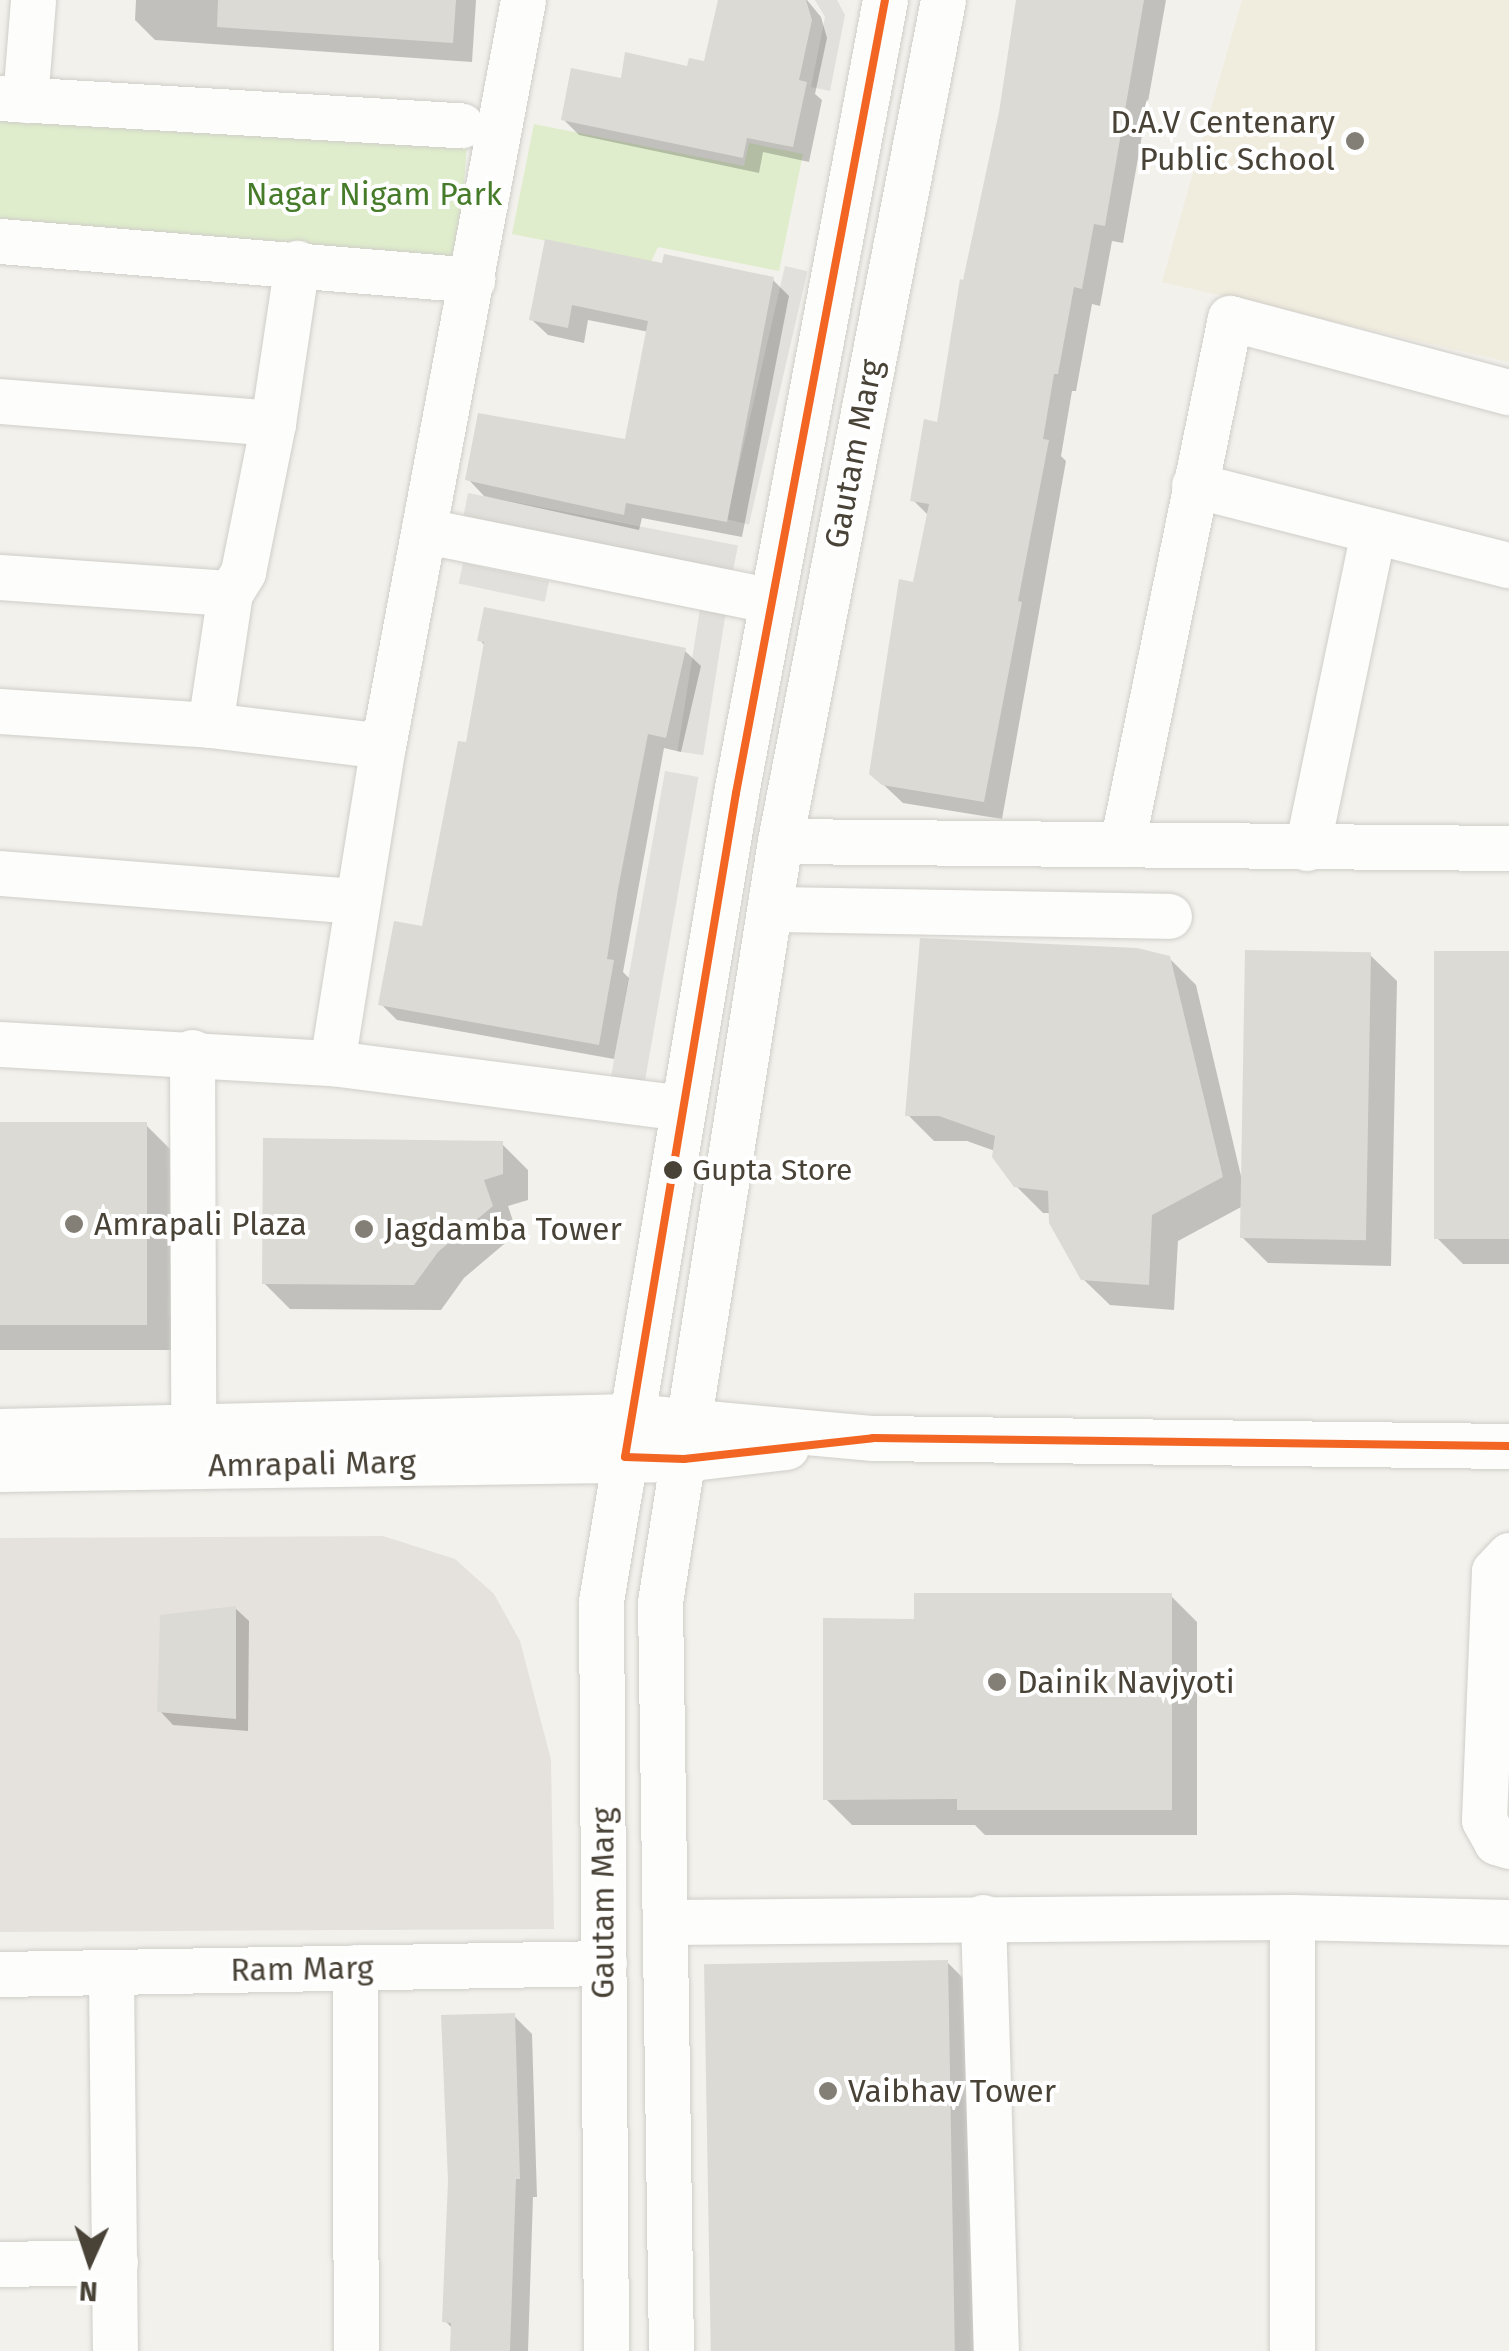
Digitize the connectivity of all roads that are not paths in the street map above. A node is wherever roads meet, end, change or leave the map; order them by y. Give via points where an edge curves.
1 (33, 0) edge
2 (524, 0) edge
3 (885, 0) edge
4 (943, 0) edge
5 (13, 99) edge
6 (461, 126) dead end
7 (0, 241) edge
8 (297, 262) junction
9 (472, 280) junction
10 (1509, 392) edge
11 (0, 401) edge
12 (273, 423) junction
13 (1194, 485) junction
14 (426, 531) junction
15 (1374, 531) junction
16 (1509, 565) edge
17 (0, 577) edge
18 (230, 592) junction
19 (772, 602) junction
20 (0, 711) edge
21 (210, 725) junction
22 (384, 746) junction
23 (780, 841) junction
24 (1122, 844) junction
25 (1307, 848) junction
26 (1509, 848) edge
27 (0, 873) edge
28 (357, 901) junction
29 (771, 910) junction
30 (1169, 916) dead end
31 (0, 1044) edge
32 (192, 1052) junction
33 (332, 1063) junction
34 (683, 1108) junction
35 (193, 1425) junction
36 (0, 1431) edge
37 (628, 1436) junction
38 (688, 1438) junction
39 (1509, 1446) edge
40 (0, 1470) edge
41 (1509, 1555) edge
42 (1509, 1846) edge
43 (983, 1917) junction
44 (1292, 1917) junction
45 (666, 1922) junction
46 (1509, 1922) edge
47 (604, 1962) junction
48 (355, 1967) junction
49 (0, 1974) edge
50 (111, 1974) junction
51 (115, 2262) junction
52 (0, 2264) edge
53 (115, 2351) edge
54 (356, 2351) edge
55 (606, 2351) edge
56 (671, 2351) edge
57 (996, 2351) edge
58 (1292, 2351) edge

1 - 5 street
2 - 9 street
3 - 19 street, Gautam Marg
4 - 23 street, Gautam Marg
5 - 6 street
7 - 8 street
8 - 9 street
8 - 12 street
9 - 14 street
10 - 13 street via 1230,318
11 - 12 street
12 - 18 street via 243,572
13 - 15 street
13 - 24 street
14 - 19 street
14 - 22 street
15 - 16 street
15 - 25 street
17 - 18 street
18 - 21 street
19 - 34 street, Gautam Marg
20 - 21 street
21 - 22 street
22 - 28 street
23 - 24 street
23 - 29 street, Gautam Marg
24 - 25 street
25 - 26 street
27 - 28 street
28 - 33 street
29 - 30 street
29 - 38 street, Gautam Marg
31 - 32 street
32 - 33 street
32 - 35 street
33 - 34 street
34 - 37 street, Gautam Marg
35 - 36 street, Amrapali Marg
35 - 37 street, Amrapali Marg via 364,1424
37 - 38 street
37 - 40 street, Amrapali Marg
37 - 47 street, Gautam Marg via 601,1601
38 - 39 street
38 - 45 street, Gautam Marg via 660,1602
41 - 42 street via 1494,1571 1484,1820 1496,1842
43 - 44 street
43 - 45 street
43 - 57 street
44 - 46 street
44 - 58 street
45 - 56 street, Gautam Marg via 688,2171
47 - 48 street, Ram Marg
47 - 55 street, Gautam Marg
48 - 50 street, Ram Marg
48 - 54 street
49 - 50 street, Ram Marg
50 - 51 street
51 - 52 street
51 - 53 street

